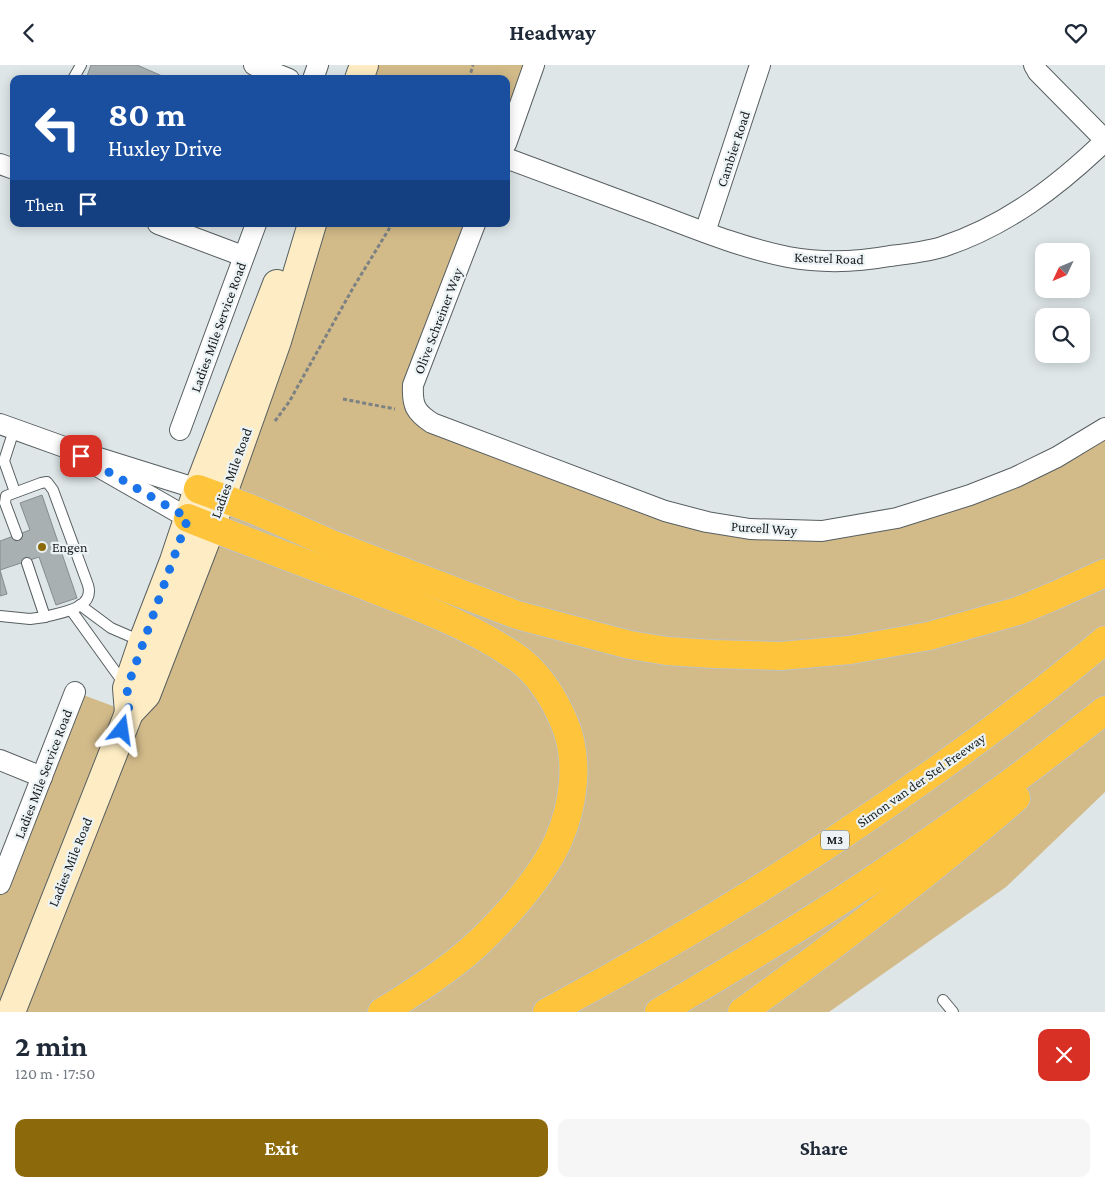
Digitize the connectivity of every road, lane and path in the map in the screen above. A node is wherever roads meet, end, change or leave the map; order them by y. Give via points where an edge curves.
1 (254, 65) edge
2 (534, 65) edge
3 (760, 65) edge
4 (1034, 65) edge
5 (279, 75) edge
6 (510, 133) edge
7 (1105, 140) edge
8 (510, 159) edge
9 (166, 227) edge
10 (255, 227) edge
11 (299, 227) edge
12 (311, 227) edge
13 (390, 227) edge
14 (475, 227) edge
15 (706, 232) junction
16 (243, 256) junction
17 (343, 399) dead end
18 (419, 413) junction
19 (274, 422) dead end
20 (7, 427) edge
21 (1105, 428) edge
22 (180, 430) dead end
23 (67, 448) junction
24 (2, 465) edge
25 (15, 492) junction
26 (210, 493) junction
27 (200, 523) junction
28 (17, 535) dead end
29 (27, 563) dead end
30 (1105, 573) edge
31 (75, 607) junction
32 (0, 616) edge
33 (44, 617) junction
34 (1105, 639) edge
35 (143, 641) junction
36 (75, 692) dead end
37 (128, 701) junction
38 (1105, 710) edge
39 (1105, 715) edge
40 (0, 760) edge
41 (42, 777) junction
42 (0, 884) edge
43 (943, 1000) dead end
44 (11, 1012) edge
45 (382, 1012) edge
46 (547, 1012) edge
47 (659, 1012) edge
48 (742, 1012) edge
49 (953, 1012) edge

1 - 5 street
2 - 6 street
3 - 15 street, Cambier Road
4 - 7 street
7 - 15 street, Kestrel Road via 1078,167 1018,212 971,236 940,247 868,260 827,261 789,257
8 - 15 street, Kestrel Road
9 - 16 street
10 - 16 street, Ladies Mile Service Road
11 - 26 main road, Ladies Mile Road
12 - 26 main road, Ladies Mile Road via 277,341
13 - 19 path via 289,402
14 - 18 street, Olive Schreiner Way via 413,385 412,397
16 - 22 street, Ladies Mile Service Road
17 - 18 path
18 - 21 street, Purcell Way via 432,423 665,511 750,529 822,531 897,518 970,495 1057,457
20 - 23 street
20 - 24 lane
23 - 26 street
23 - 27 street
24 - 25 lane
25 - 28 lane via 5,499
25 - 31 lane via 43,482 50,486 90,590 87,602
26 - 27 main road, Ladies Mile Road
26 - 30 highway via 334,545 517,615 630,645 667,651 780,656 850,650 929,637 1018,611
27 - 35 main road, Ladies Mile Road via 174,561
27 - 37 main road, Ladies Mile Road via 146,695
27 - 45 highway via 409,603 479,634 516,657 542,682 558,706 570,736 574,765 570,806 558,841 539,871 518,900 458,961
29 - 33 lane
31 - 33 lane
31 - 35 lane via 111,628
31 - 37 lane
32 - 33 lane
34 - 46 highway, Simon van der Stel Freeway / M3 via 985,735 826,847 638,963
35 - 37 main road, Ladies Mile Road
36 - 41 street, Ladies Mile Service Road
37 - 44 main road, Ladies Mile Road
38 - 47 highway via 1039,762 876,878
39 - 48 highway via 1078,744 955,851 884,908
40 - 41 street
41 - 42 street, Ladies Mile Service Road
43 - 49 lane

